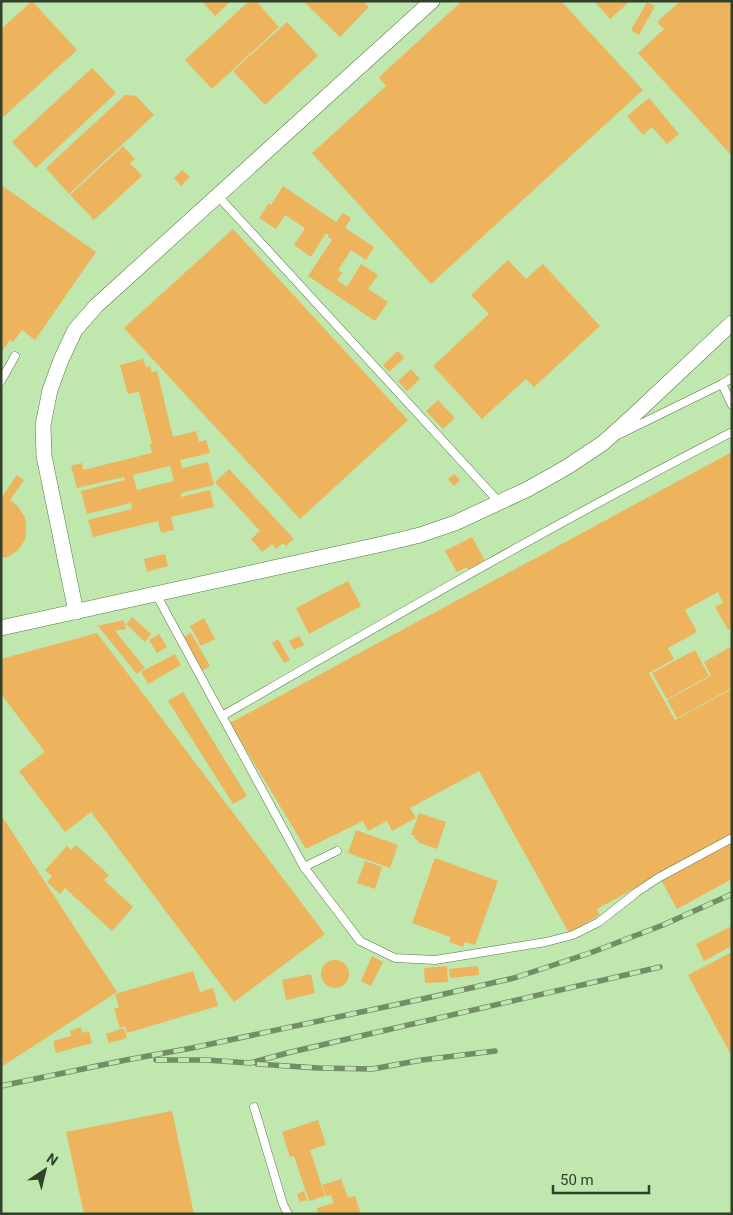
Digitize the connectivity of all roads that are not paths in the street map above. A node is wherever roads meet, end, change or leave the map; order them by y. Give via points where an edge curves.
1 (432, 1) edge
2 (218, 196) junction
3 (732, 323) edge
4 (15, 356) dead end
5 (732, 378) edge
6 (1, 381) edge
7 (722, 384) junction
8 (732, 405) edge
9 (732, 432) edge
10 (603, 443) junction
11 (499, 502) junction
12 (156, 594) junction
13 (76, 612) junction
14 (1, 628) edge
15 (222, 716) junction
16 (732, 838) edge
17 (337, 851) dead end
18 (304, 868) junction
19 (254, 1107) dead end
20 (288, 1214) edge

1 - 2 street
2 - 11 lane
2 - 13 street via 96,306 75,330 53,382 43,425 44,456
3 - 10 street
4 - 6 lane
5 - 7 lane
7 - 8 lane
7 - 10 lane
9 - 15 lane via 646,476
10 - 11 street via 568,467
11 - 12 street via 420,535
12 - 13 street
12 - 15 lane
13 - 14 street
15 - 18 lane
16 - 18 lane via 658,878 599,922 573,935 435,960 395,958 360,941
17 - 18 lane
19 - 20 lane

